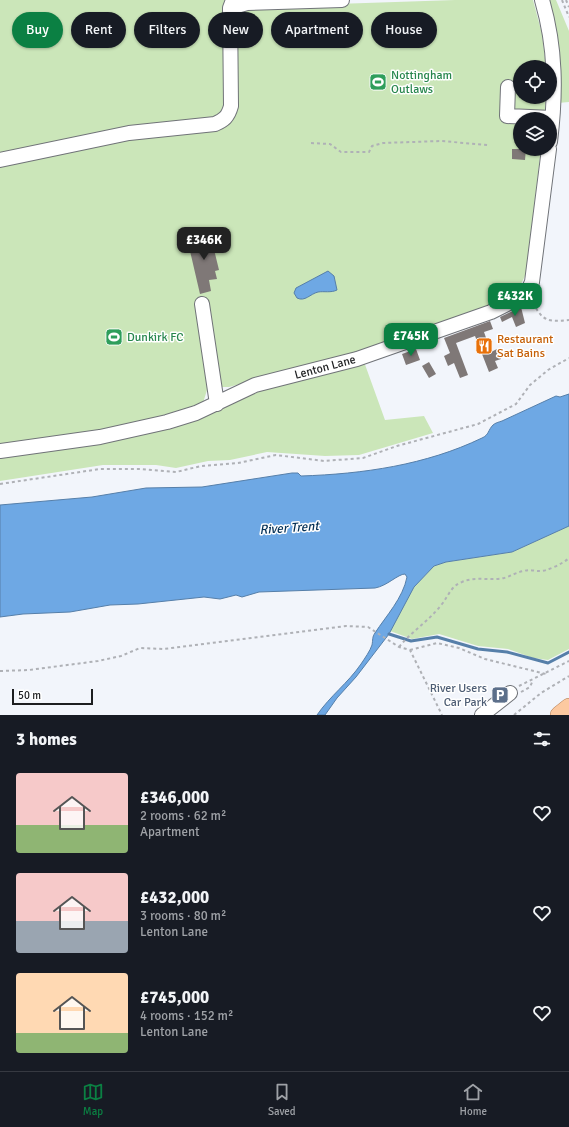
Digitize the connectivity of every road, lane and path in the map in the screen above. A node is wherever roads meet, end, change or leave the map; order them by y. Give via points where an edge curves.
1 (342, 0) edge
2 (542, 0) edge
3 (562, 0) edge
4 (566, 0) edge
5 (231, 4) edge
6 (569, 8) edge
7 (569, 17) edge
8 (508, 87) dead end
9 (552, 112) edge
10 (513, 116) edge
11 (310, 144) dead end
12 (488, 145) dead end
13 (548, 156) edge
14 (0, 160) edge
15 (527, 293) junction
16 (202, 304) dead end
17 (569, 320) edge
18 (569, 358) edge
19 (217, 404) junction
20 (0, 451) edge
21 (0, 484) edge
22 (569, 558) edge
23 (400, 647) junction
24 (410, 650) junction
25 (569, 661) edge
26 (0, 670) edge
27 (546, 674) junction
28 (569, 676) edge
29 (510, 693) joint
30 (569, 707) edge
31 (442, 715) edge
32 (482, 715) edge
33 (514, 715) edge
34 (558, 715) edge

1 - 5 street
2 - 9 street via 552,37 555,68
3 - 7 path
4 - 6 path
5 - 14 street via 231,106 229,114 224,119 215,124 129,133
8 - 10 street via 507,116
11 - 12 path via 330,144 341,152 369,152 372,146 383,143 441,141
13 - 15 street via 532,282
15 - 17 path via 544,319 551,322
15 - 19 street, Lenton Lane via 491,312 404,344 255,385
16 - 19 street
18 - 21 path via 548,370 530,385 516,404 478,424 363,458 324,461 276,455 176,472 100,469
19 - 20 street, Lenton Lane via 168,422 100,437
22 - 23 path via 558,566 539,571 523,571 504,578 479,578 462,582 452,588 433,615 410,633
23 - 24 path
23 - 26 path via 369,628 346,626 164,649 140,648 121,656 98,660 29,670
24 - 27 path via 437,643 458,648 485,660
24 - 31 path
25 - 27 path
27 - 29 path
28 - 33 path via 545,690
29 - 32 street
30 - 34 main road

